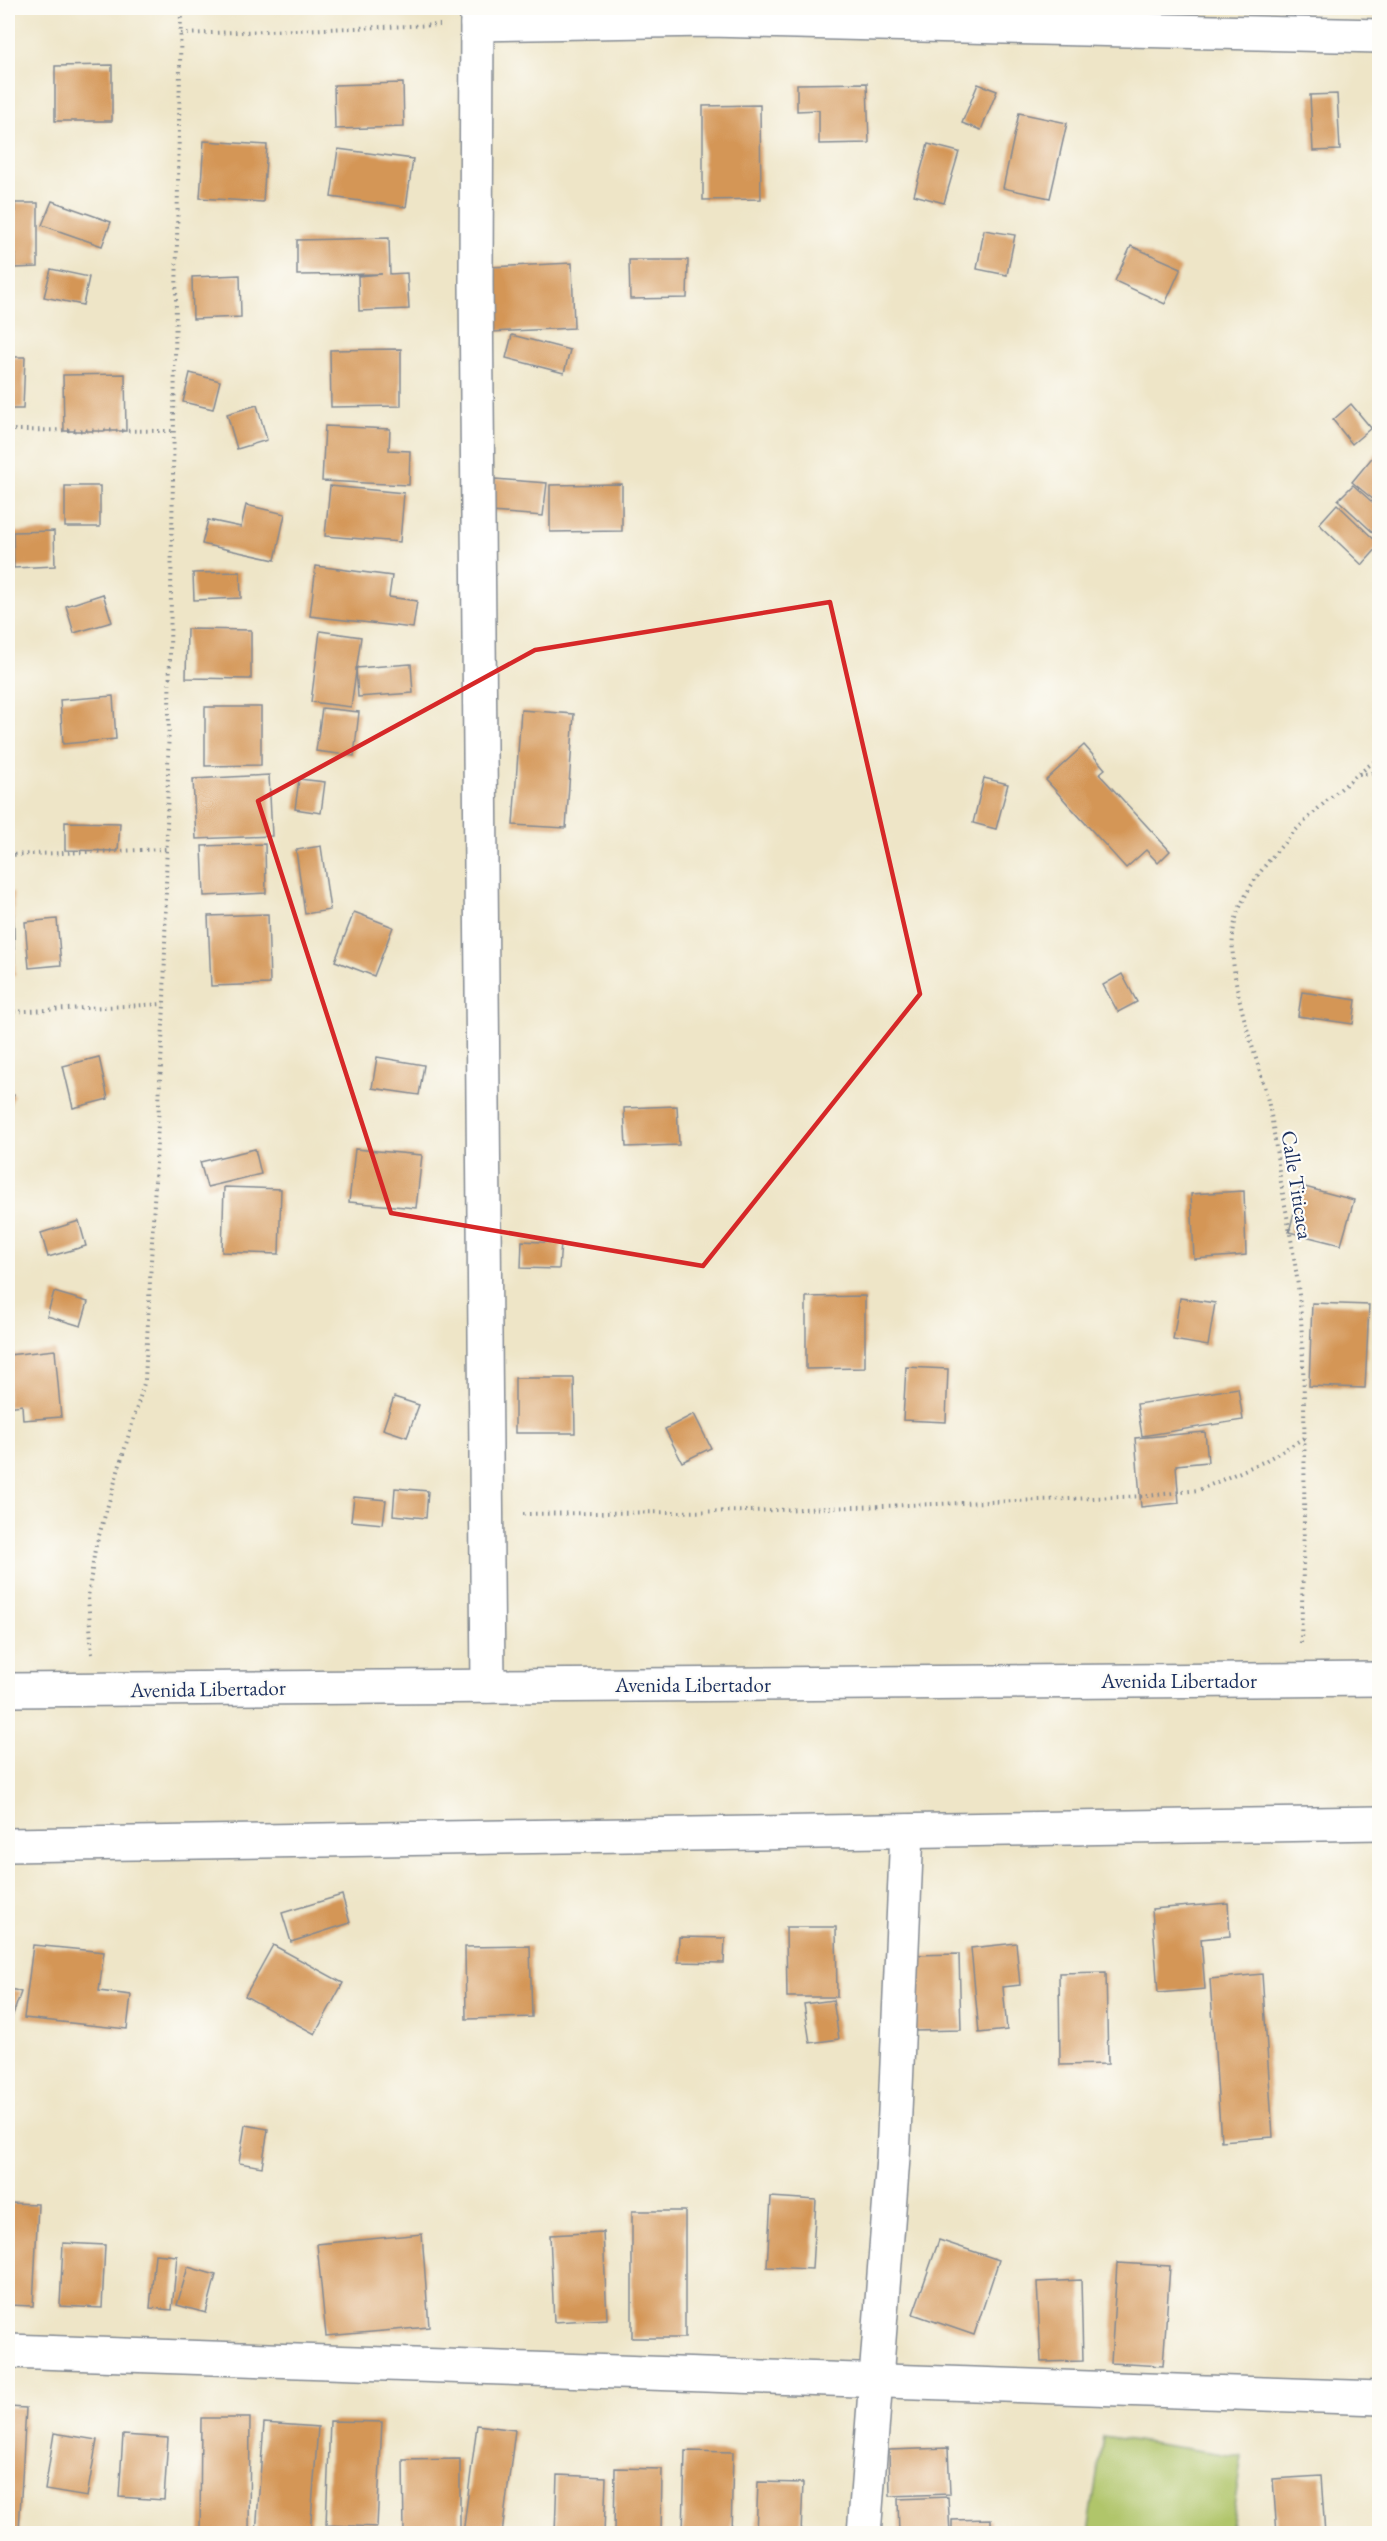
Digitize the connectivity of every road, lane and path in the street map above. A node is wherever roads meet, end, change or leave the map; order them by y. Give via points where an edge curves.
1 (181, 8) edge
2 (709, 14) edge
3 (477, 16) edge
4 (1125, 19) edge
5 (181, 34) junction
6 (1380, 36) edge
7 (8, 430) edge
8 (174, 431) junction
9 (1380, 757) edge
10 (1380, 773) edge
11 (1358, 774) junction
12 (167, 849) junction
13 (8, 855) edge
14 (164, 1004) junction
15 (8, 1012) edge
16 (1304, 1438) junction
17 (486, 1514) junction
18 (1380, 1679) edge
19 (1300, 1680) junction
20 (488, 1686) junction
21 (8, 1690) edge
22 (94, 1690) junction
23 (1380, 1823) edge
24 (907, 1831) junction
25 (8, 1845) edge
26 (8, 2351) edge
27 (876, 2381) junction
28 (1380, 2398) edge
29 (864, 2534) edge

1 - 5 path
2 - 3 main road
2 - 4 main road
3 - 5 path
3 - 17 main road
4 - 6 main road
5 - 8 path
7 - 8 path
8 - 12 path
9 - 11 path, Calle Titicaca
10 - 11 path
11 - 16 path, Calle Titicaca via 1302,825 1256,876 1237,916 1234,953 1240,1006 1268,1102 1293,1248 1301,1317
12 - 13 path
12 - 14 path
14 - 15 path
14 - 22 path via 146,1380 95,1549 88,1597
16 - 17 path via 1265,1461 1199,1490 1147,1496 750,1511
16 - 19 path, Calle Titicaca
17 - 20 main road
18 - 19 main road, Avenida Libertador
19 - 20 main road, Avenida Libertador
20 - 22 main road, Avenida Libertador
21 - 22 main road, Avenida Libertador
23 - 24 main road
24 - 25 main road
24 - 27 main road via 893,2158
26 - 27 main road
27 - 28 main road
27 - 29 main road

